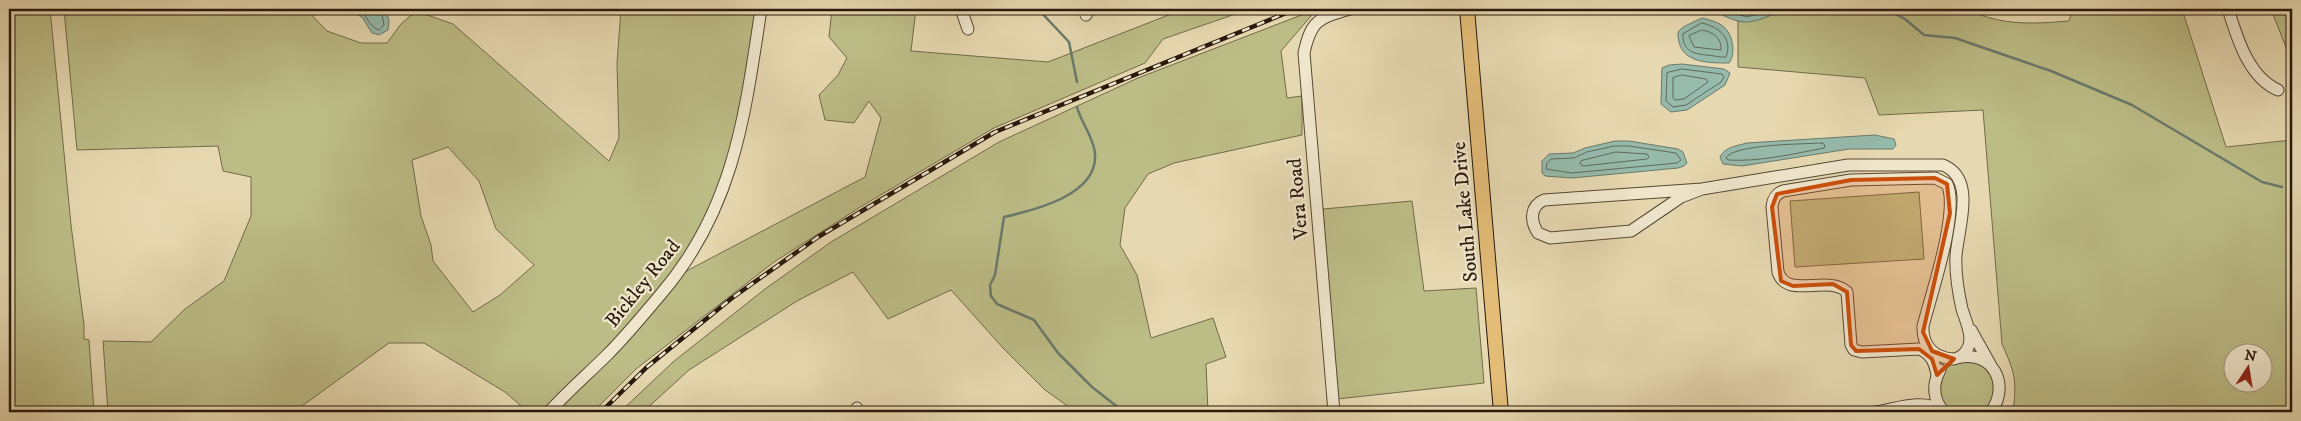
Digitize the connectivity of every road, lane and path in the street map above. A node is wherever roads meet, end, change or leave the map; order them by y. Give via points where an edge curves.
1 (761, 9) edge
2 (961, 9) edge
3 (1350, 9) edge
4 (1467, 9) edge
5 (2228, 9) edge
6 (968, 29) dead end
7 (2278, 90) dead end
8 (1702, 189) junction
9 (1968, 326) junction
10 (1957, 358) junction
11 (1991, 366) junction
12 (1936, 380) junction
13 (1915, 404) junction
14 (1943, 411) edge
15 (549, 412) edge
16 (1334, 412) edge
17 (1501, 412) edge
18 (1876, 412) edge
19 (1991, 412) edge

1 - 15 street, Bickley Road via 739,141 721,197 708,223 662,294
2 - 6 street
3 - 16 street, Vera Road via 1320,18 1310,31 1304,53
4 - 17 main road, South Lake Drive
5 - 7 street via 2251,65 2263,80
8 - 8 street via 1544,200 1534,209 1532,222 1538,233 1550,238 1627,232 1681,196
8 - 9 street via 1848,165 1935,164 1947,167 1955,173 1962,190 1957,279
9 - 10 street via 1970,344 1966,352
9 - 11 street
10 - 11 street via 1976,358
10 - 12 street via 1947,363
10 - 12 street via 1936,355 1923,337 1950,213 1949,191 1943,181 1932,178 1851,180 1777,194 1772,207 1781,281 1792,286 1841,286 1847,292 1854,350 1919,349 1932,359
11 - 19 street via 1997,374 2000,394
12 - 13 street via 1926,396
12 - 14 street via 1935,394
13 - 14 street
13 - 18 street

